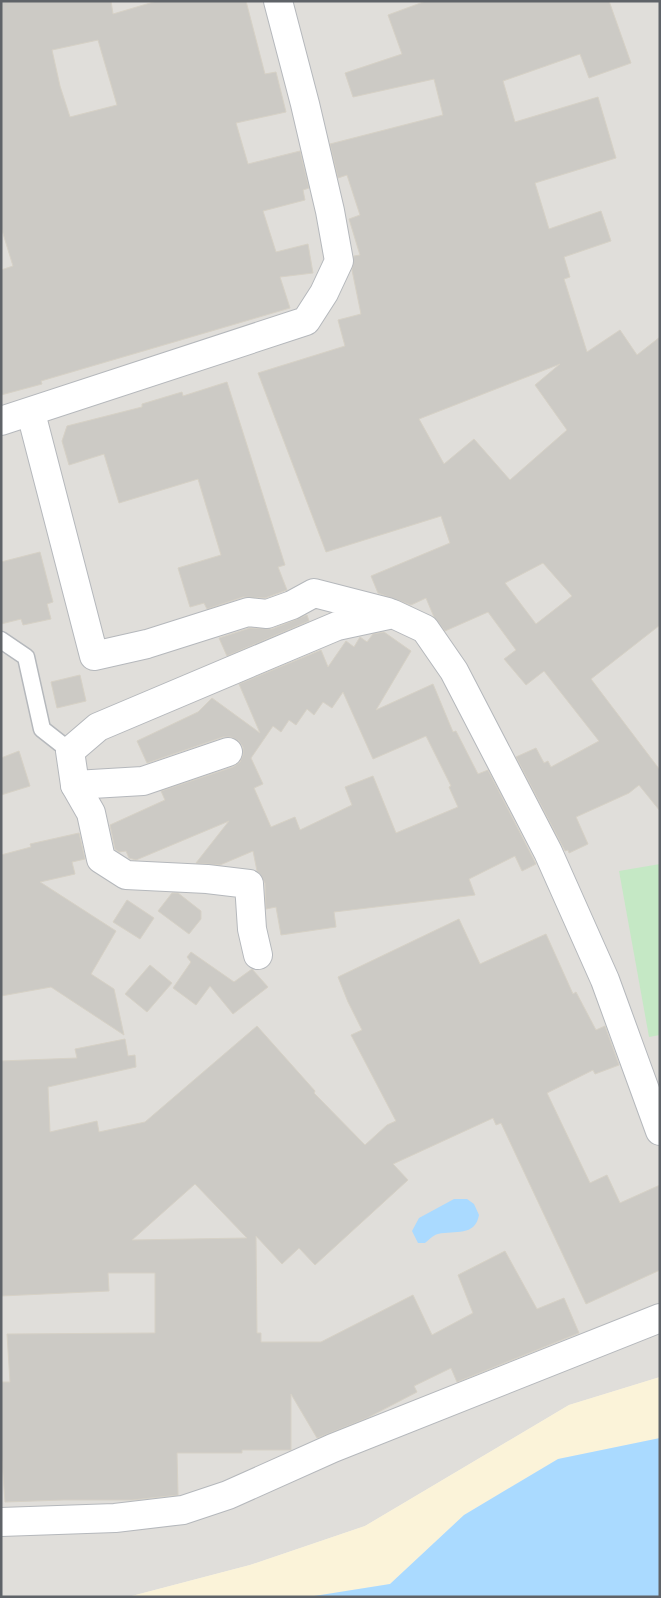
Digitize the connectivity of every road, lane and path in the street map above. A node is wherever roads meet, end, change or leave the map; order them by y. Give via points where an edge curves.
1 (278, 1) edge
2 (31, 413) junction
3 (1, 421) edge
4 (393, 614) junction
5 (1, 640) edge
6 (70, 751) junction
7 (228, 752) dead end
8 (75, 785) junction
9 (258, 955) dead end
10 (660, 1132) edge
11 (660, 1318) edge
12 (1, 1522) edge

1 - 2 street via 312,131 339,261 324,293 306,321
2 - 3 street
2 - 4 street via 94,656 147,644 248,612 267,614 314,593
4 - 6 street via 337,626 98,727
4 - 10 street via 425,628 454,671 548,852 605,980
5 - 6 lane via 26,657 42,730
6 - 8 street
7 - 8 street via 143,781
8 - 9 street via 91,813 101,858 126,875 207,878 249,884 252,930
11 - 12 street via 183,1510 114,1518

